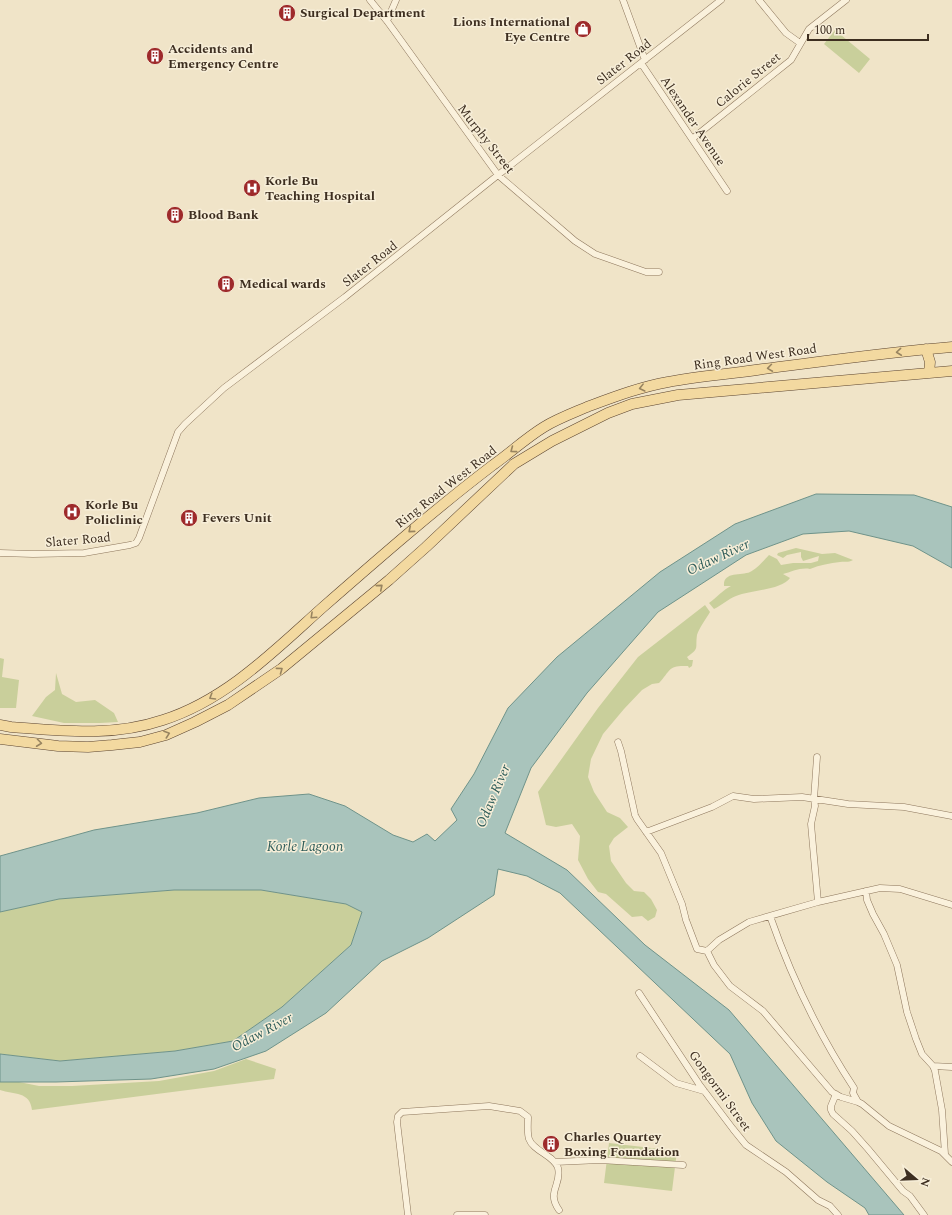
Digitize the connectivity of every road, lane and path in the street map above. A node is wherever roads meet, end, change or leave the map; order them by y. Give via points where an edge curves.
1 (370, 0) edge
2 (396, 0) edge
3 (622, 0) edge
4 (721, 0) edge
5 (759, 0) edge
6 (846, 0) edge
7 (387, 21) junction
8 (800, 43) junction
9 (643, 61) junction
10 (692, 139) junction
11 (498, 175) junction
12 (727, 191) dead end
13 (659, 272) dead end
14 (952, 347) edge
15 (926, 349) junction
16 (952, 371) edge
17 (929, 373) junction
18 (0, 553) edge
19 (0, 726) edge
20 (0, 739) edge
21 (618, 742) dead end
22 (817, 757) dead end
23 (814, 799) junction
24 (952, 816) edge
25 (653, 830) junction
26 (646, 832) junction
27 (653, 842) junction
28 (866, 891) junction
29 (818, 902) junction
30 (952, 905) edge
31 (770, 916) junction
32 (707, 951) junction
33 (639, 993) dead end
34 (640, 1056) dead end
35 (933, 1066) junction
36 (952, 1067) edge
37 (704, 1091) junction
38 (836, 1094) junction
39 (858, 1102) junction
40 (945, 1154) junction
41 (555, 1162) junction
42 (952, 1162) edge
43 (683, 1165) dead end
44 (559, 1210) dead end
45 (408, 1215) edge
46 (457, 1215) edge
47 (485, 1215) edge
48 (838, 1215) edge
49 (924, 1215) edge

1 - 7 street, Murphy Street
2 - 7 street
3 - 9 street, Alexander Avenue
4 - 9 street, Slater Road
5 - 8 street via 786,33
6 - 8 street, Calorie Street via 809,29
7 - 11 street, Murphy Street
8 - 10 street, Calorie Street via 791,60
9 - 10 street, Alexander Avenue
9 - 11 street, Slater Road
10 - 12 street, Alexander Avenue
11 - 13 street, Murphy Street via 575,241 595,254 646,272
11 - 18 street, Slater Road via 345,297 224,388 185,424 178,432 136,542 84,553
14 - 15 main road, Ring Road West Road
15 - 17 main road via 930,362
15 -> 19 main road, Ring Road West Road via 668,382 572,413 544,427 460,491 414,528 270,656 208,700 165,720 123,730 80,732
16 - 17 main road, Ring Road West Road
20 -> 17 main road, Ring Road West Road via 88,747 140,742 166,735 228,705 282,669 389,580 514,464 552,441 608,413 632,404 678,395
21 - 26 street via 635,815
22 - 23 street
23 - 24 street via 904,807
23 - 25 street via 754,799 733,796
23 - 29 street via 812,824
25 - 26 street
25 - 27 street
26 - 27 street
27 - 32 street via 664,860 697,949
28 - 29 street
28 - 30 street via 880,888 900,889
28 - 35 street via 867,900 897,966 916,1039 922,1054
29 - 31 street
31 - 32 street via 749,922 730,932
31 - 39 street via 789,967 830,1049 854,1088 853,1093
32 - 38 street via 730,986 763,1011
33 - 37 street, Gongormi Street
34 - 37 street via 676,1082
35 - 36 street
35 - 40 street via 942,1110
37 - 48 street, Gongormi Street via 746,1145 786,1172
38 - 39 street
38 - 49 street via 831,1106 833,1114 852,1131
39 - 40 street via 889,1126
40 - 42 street
41 - 43 street via 600,1160
41 - 44 street via 558,1167 558,1180 554,1190 554,1203
41 - 45 street via 529,1140 528,1117 520,1110 489,1106 402,1112 396,1122
46 - 47 street

